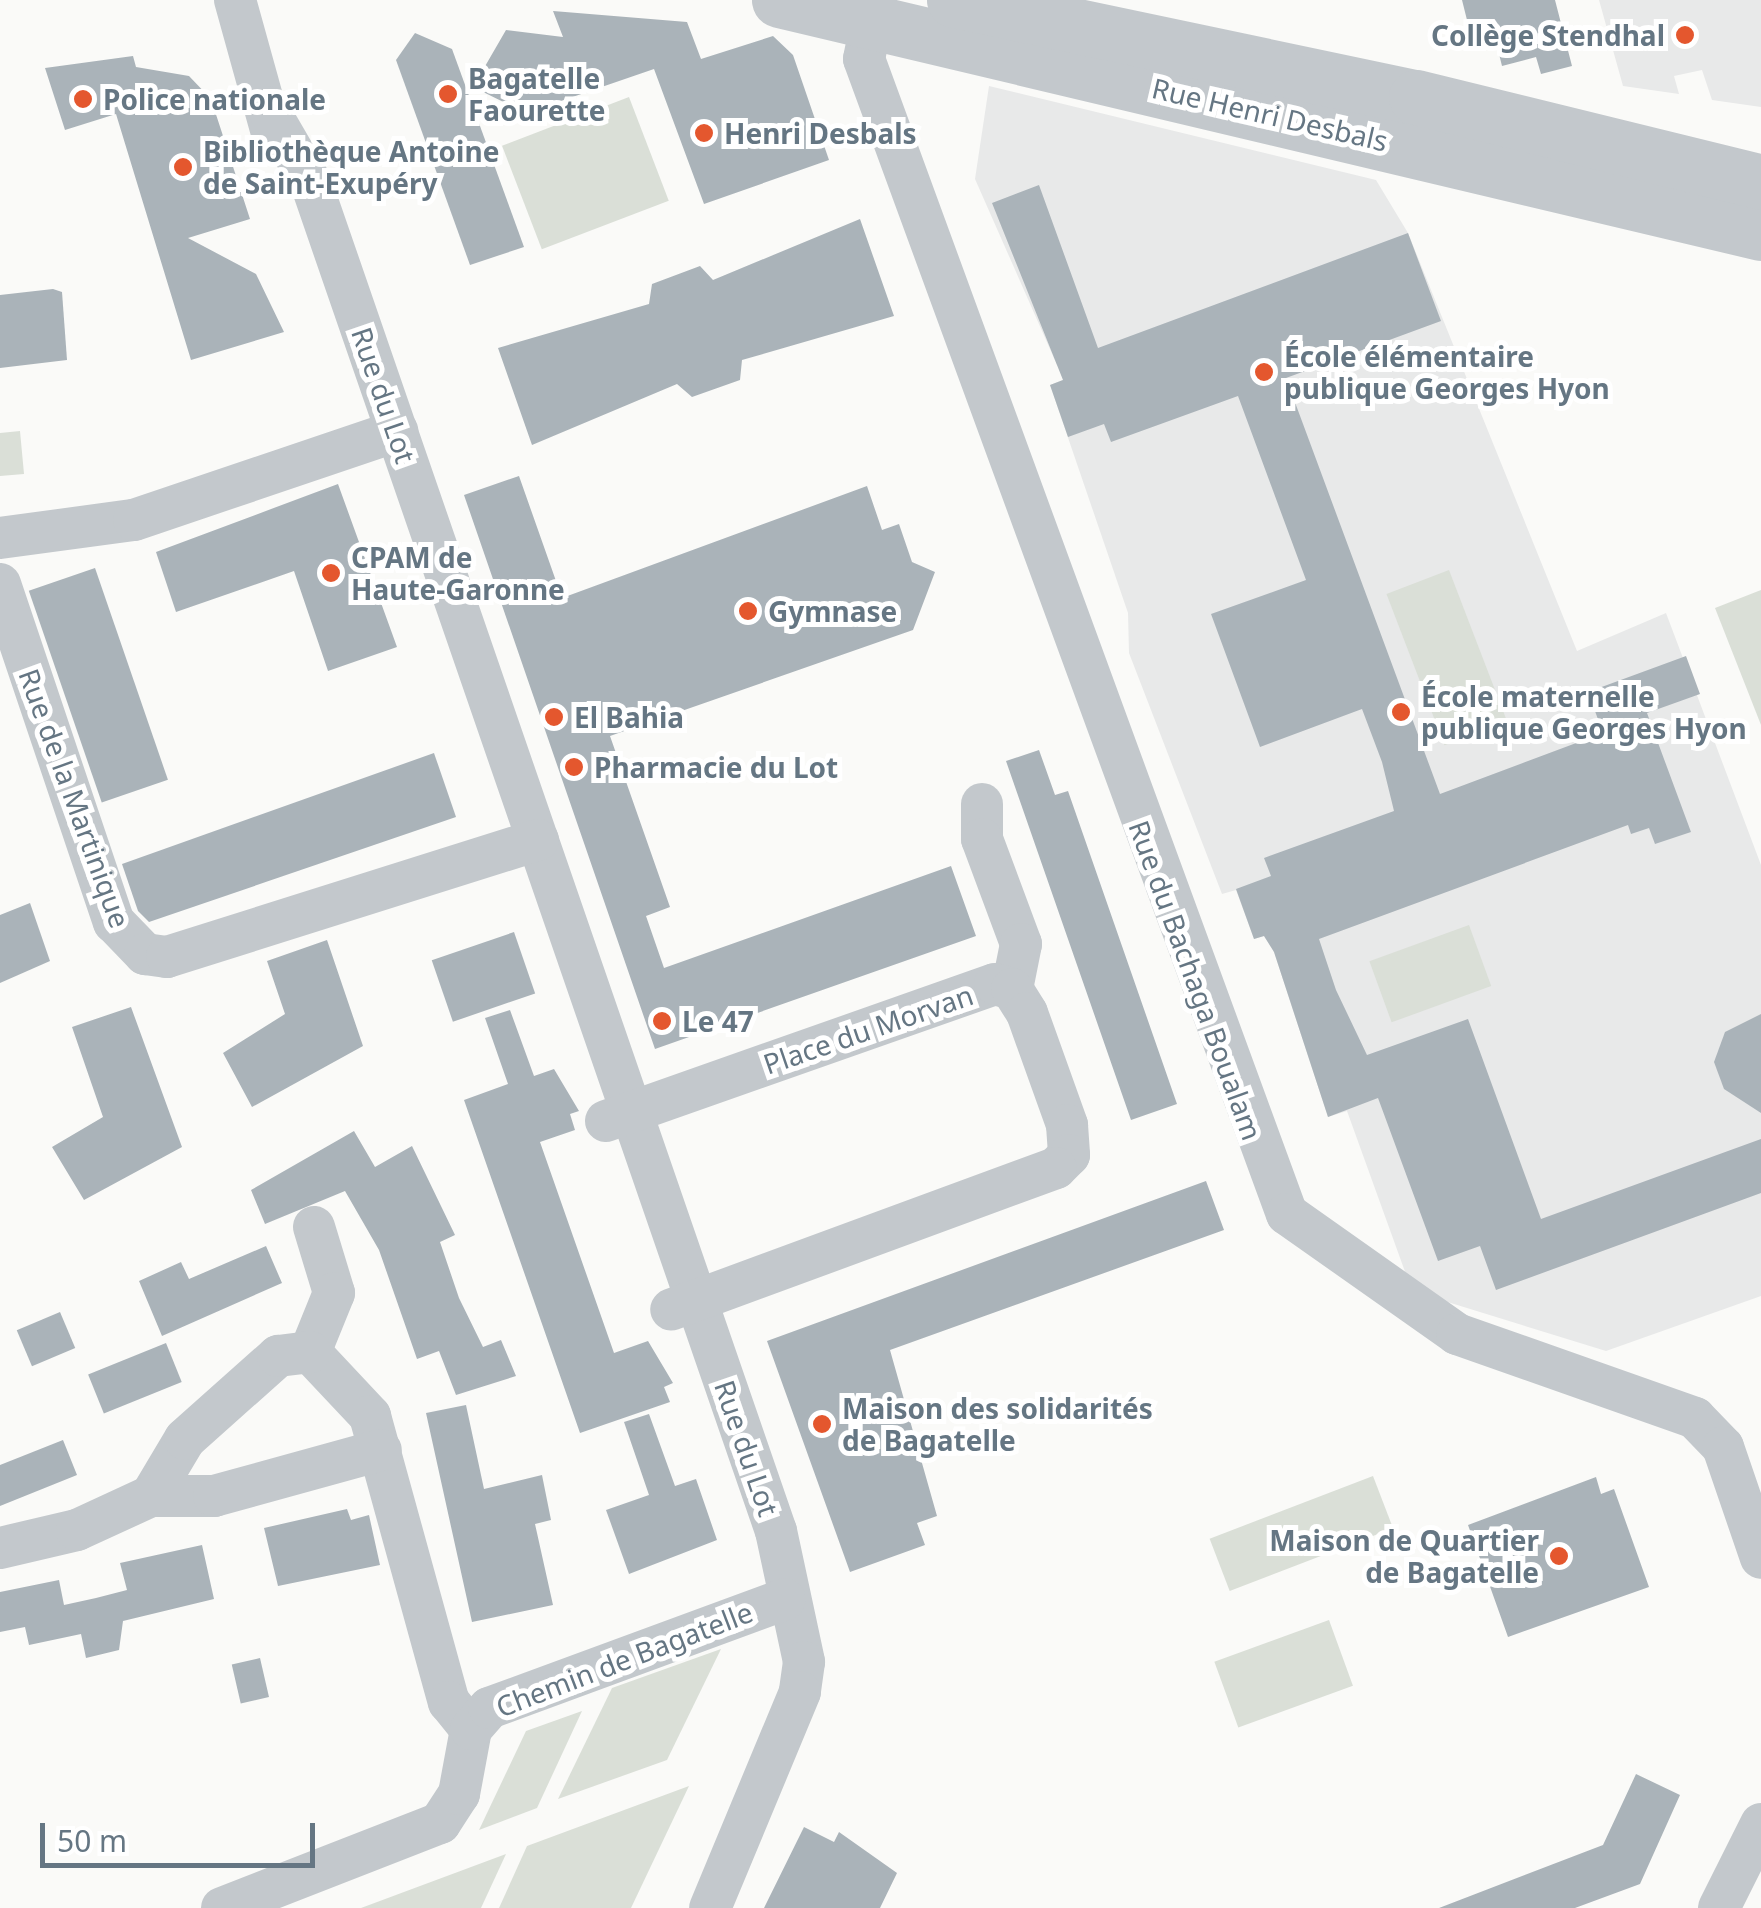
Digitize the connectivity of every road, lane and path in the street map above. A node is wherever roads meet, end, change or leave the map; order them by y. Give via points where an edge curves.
1 (235, 0) edge
2 (779, 0) edge
3 (954, 0) edge
4 (874, 6) edge
5 (1761, 182) edge
6 (1761, 233) edge
7 (384, 436) junction
8 (0, 538) edge
9 (0, 584) edge
10 (982, 804) dead end
11 (525, 846) junction
12 (1012, 990) junction
13 (618, 1116) junction
14 (314, 1227) dead end
15 (683, 1305) junction
16 (310, 1352) junction
17 (381, 1450) junction
18 (150, 1496) junction
19 (0, 1548) edge
20 (1761, 1558) edge
21 (785, 1600) junction
22 (471, 1728) junction
23 (767, 1767) junction
24 (1761, 1824) edge
25 (222, 1908) edge
26 (683, 1908) edge
27 (710, 1908) edge
28 (1720, 1908) edge

1 - 7 street, Rue du Lot via 267,108 301,155
2 - 4 street, Rue Henri Desbals
3 - 5 street, Rue Henri Desbals via 1416,96
4 - 6 street, Rue Henri Desbals
4 - 20 street, Rue du Bachaga Boualam via 864,59 1287,1214 1457,1334 1695,1418 1723,1447
7 - 8 street via 134,520
7 - 11 street, Rue du Lot
9 - 11 street, Rue de la Martinique via 114,922 145,954 167,958
10 - 12 street via 982,839 1021,944
11 - 13 street, Rue du Lot
12 - 13 street, Place du Morvan via 995,984
12 - 15 street, Place du Morvan via 1067,1126 1070,1156 985,1196
13 - 15 street, Rue du Lot
14 - 16 street via 334,1293
15 - 21 street, Rue du Lot via 776,1531
16 - 17 street, Chemin de Bagatelle via 370,1416
16 - 18 street via 278,1356 185,1439
17 - 18 street via 214,1496
17 - 22 street, Chemin de Bagatelle via 443,1677
18 - 19 street via 76,1530
21 - 22 street, Chemin de Bagatelle via 489,1708
21 - 23 street, Rue du Lot via 804,1662 800,1692
22 - 25 street via 459,1794 440,1823
23 - 26 street, Rue du Lot via 730,1808
23 - 27 street, Rue du Lot via 754,1819
24 - 28 street

